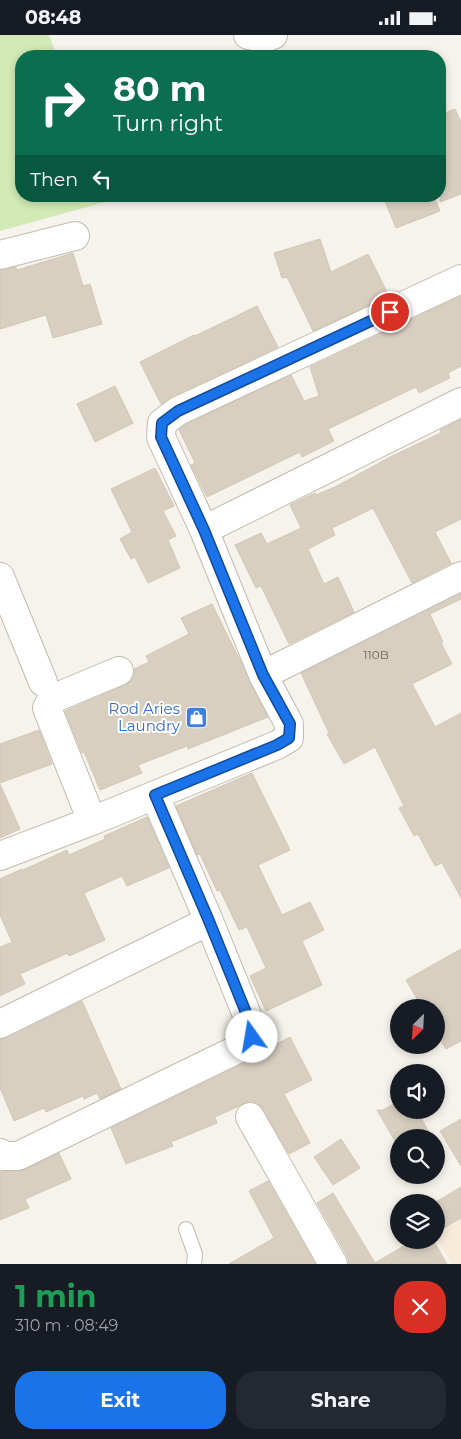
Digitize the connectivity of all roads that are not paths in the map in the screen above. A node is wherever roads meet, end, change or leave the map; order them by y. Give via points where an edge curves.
1 (75, 236) dead end
2 (0, 255) edge
3 (461, 279) edge
4 (461, 402) edge
5 (204, 530) junction
6 (461, 576) edge
7 (0, 577) edge
8 (119, 671) dead end
9 (263, 675) junction
10 (43, 682) dead end
11 (155, 795) junction
12 (92, 821) junction
13 (0, 856) edge
14 (209, 921) junction
15 (0, 1024) edge
16 (250, 1117) dead end
17 (0, 1153) edge
18 (186, 1229) dead end
19 (194, 1264) edge
20 (333, 1264) edge

1 - 2 street
3 - 5 street via 178,411 162,423 161,437
4 - 5 street
5 - 9 street
6 - 9 street
7 - 10 street
8 - 12 street via 52,699 47,708
9 - 11 street via 290,724 289,738
11 - 12 street
11 - 14 street
12 - 13 street
14 - 15 street
14 - 17 street via 251,1025 252,1037 240,1048 18,1156
16 - 20 street
18 - 19 lane via 195,1255

